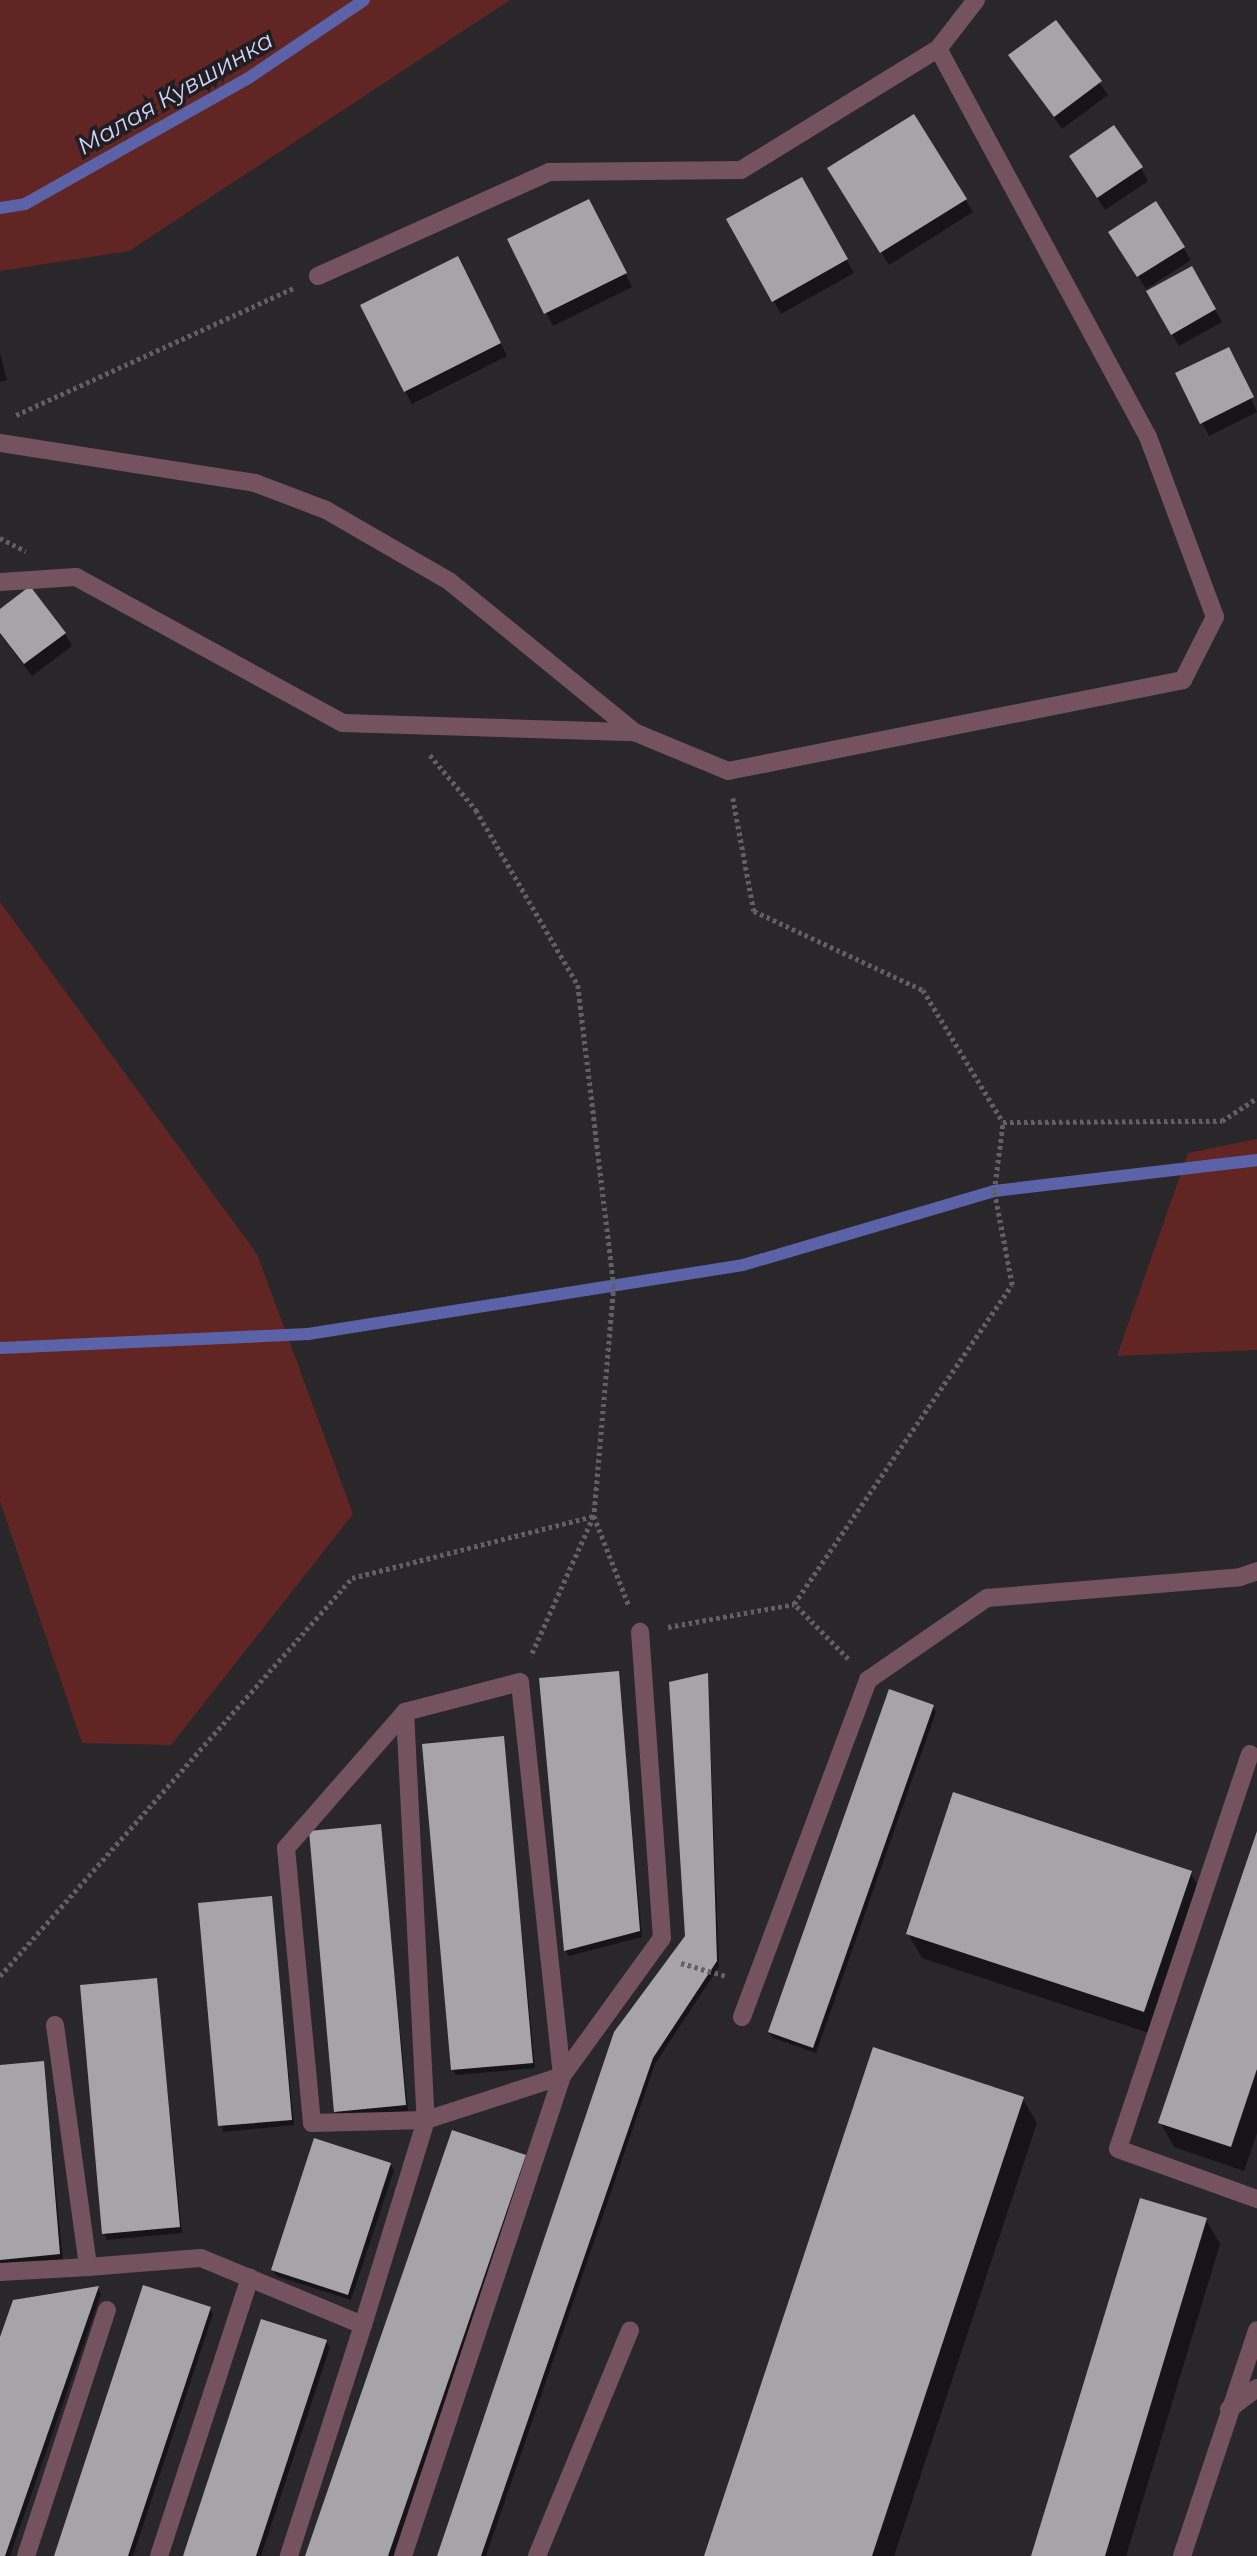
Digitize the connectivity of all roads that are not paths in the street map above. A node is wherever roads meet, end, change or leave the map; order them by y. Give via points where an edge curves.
1 (976, 0) edge
2 (938, 49) junction
3 (318, 276) road end
4 (0, 443) edge
5 (0, 582) edge
6 (634, 733) junction
7 (1257, 1571) edge
8 (640, 1632) road end
9 (405, 1712) junction
10 (1250, 1754) dead end
11 (742, 2017) dead end
12 (55, 2025) dead end
13 (562, 2076) junction
14 (426, 2120) junction
15 (1257, 2199) edge
16 (88, 2267) junction
17 (0, 2273) edge
18 (250, 2278) junction
19 (107, 2310) dead end
20 (363, 2325) junction
21 (630, 2330) dead end
22 (1257, 2330) edge
23 (1257, 2388) edge
24 (1228, 2409) junction
25 (26, 2556) edge
26 (159, 2556) edge
27 (289, 2556) edge
28 (403, 2556) edge
29 (537, 2556) edge
30 (1182, 2556) edge

1 - 2 street
2 - 3 street via 741,170 549,172
2 - 6 street via 1148,437 1215,617 1183,680 729,771
4 - 6 street via 255,483 326,510 449,581
5 - 6 street via 76,577 343,723
7 - 11 street via 1240,1577 987,1598 868,1680
8 - 13 street via 662,1938
9 - 13 street via 520,1682
9 - 14 street
9 - 14 street via 286,1847 312,2123
10 - 15 street via 1118,2149
12 - 16 street
13 - 14 street
13 - 28 street
14 - 20 street
16 - 17 street
16 - 18 street via 201,2258
18 - 20 street
18 - 26 street
19 - 25 street
20 - 27 street
21 - 29 street
22 - 24 street
23 - 24 street
24 - 30 street

